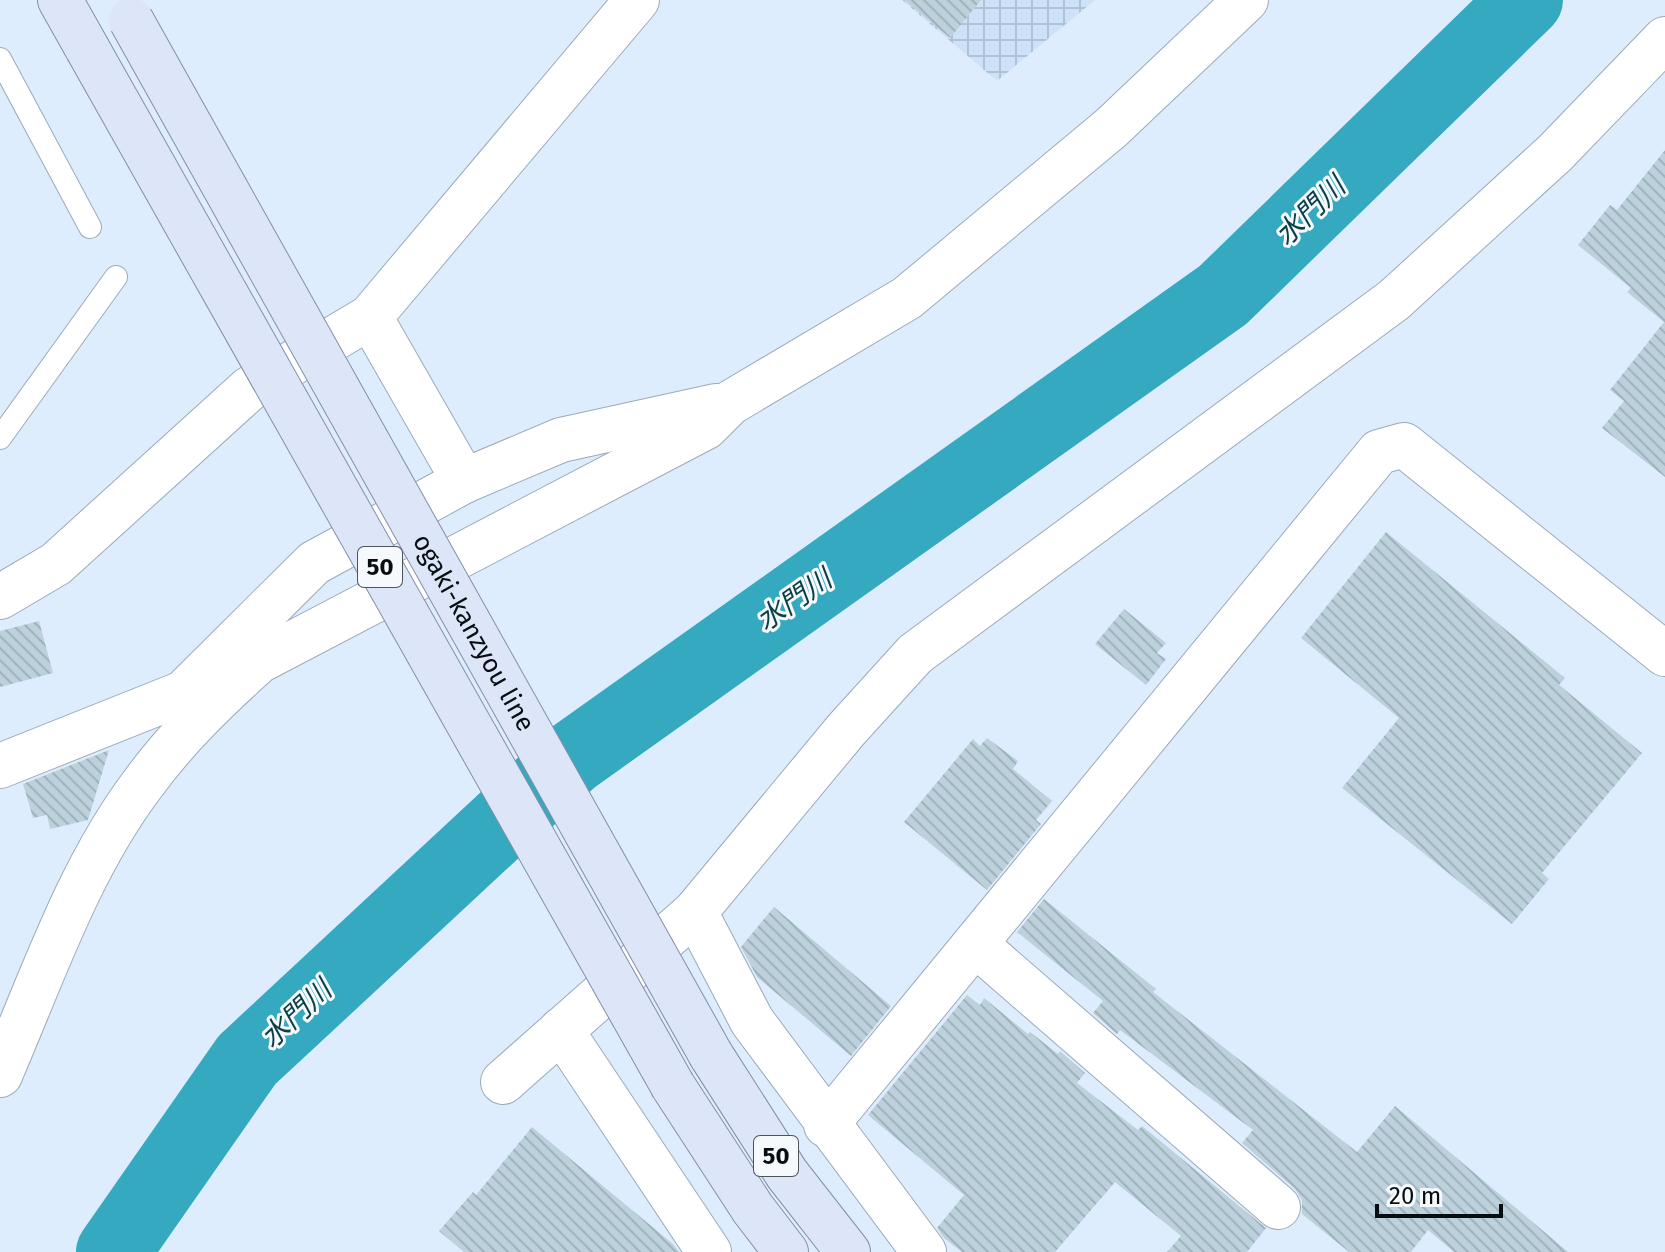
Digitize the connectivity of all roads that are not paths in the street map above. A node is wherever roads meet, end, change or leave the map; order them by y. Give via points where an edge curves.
1 (60, 0) edge
2 (637, 0) edge
3 (1246, 0) edge
4 (126, 10) edge
5 (1665, 39) edge
6 (0, 59) edge
7 (90, 227) dead end
8 (116, 277) dead end
9 (370, 317) junction
10 (730, 403) junction
11 (0, 438) edge
12 (464, 481) junction
13 (0, 597) edge
14 (1665, 654) edge
15 (191, 704) junction
16 (0, 766) edge
17 (695, 912) junction
18 (975, 944) junction
19 (561, 1030) junction
20 (0, 1075) edge
21 (503, 1082) dead end
22 (826, 1125) junction
23 (1278, 1207) dead end
24 (709, 1252) edge
25 (786, 1252) edge
26 (848, 1252) edge
27 (924, 1252) edge

1 - 25 main road, ogaki-kanzyou line / 50, bridge via 673,1086
2 - 9 street
3 - 10 street via 1111,128 907,298
4 - 26 main road, ogaki-kanzyou line / 50, bridge via 711,1055 787,1174
5 - 17 street via 1555,153 1394,300 915,654
6 - 7 lane
8 - 11 lane
9 - 12 street
9 - 13 street via 249,389 56,564
10 - 12 street via 561,440
10 - 15 street via 706,427 259,661
12 - 15 street via 314,563
14 - 18 street via 1404,445 1379,452
15 - 16 street
15 - 20 street via 85,879
17 - 19 street
17 - 22 street via 752,1021
18 - 22 street
18 - 23 street
19 - 21 street
19 - 24 street
22 - 27 street

